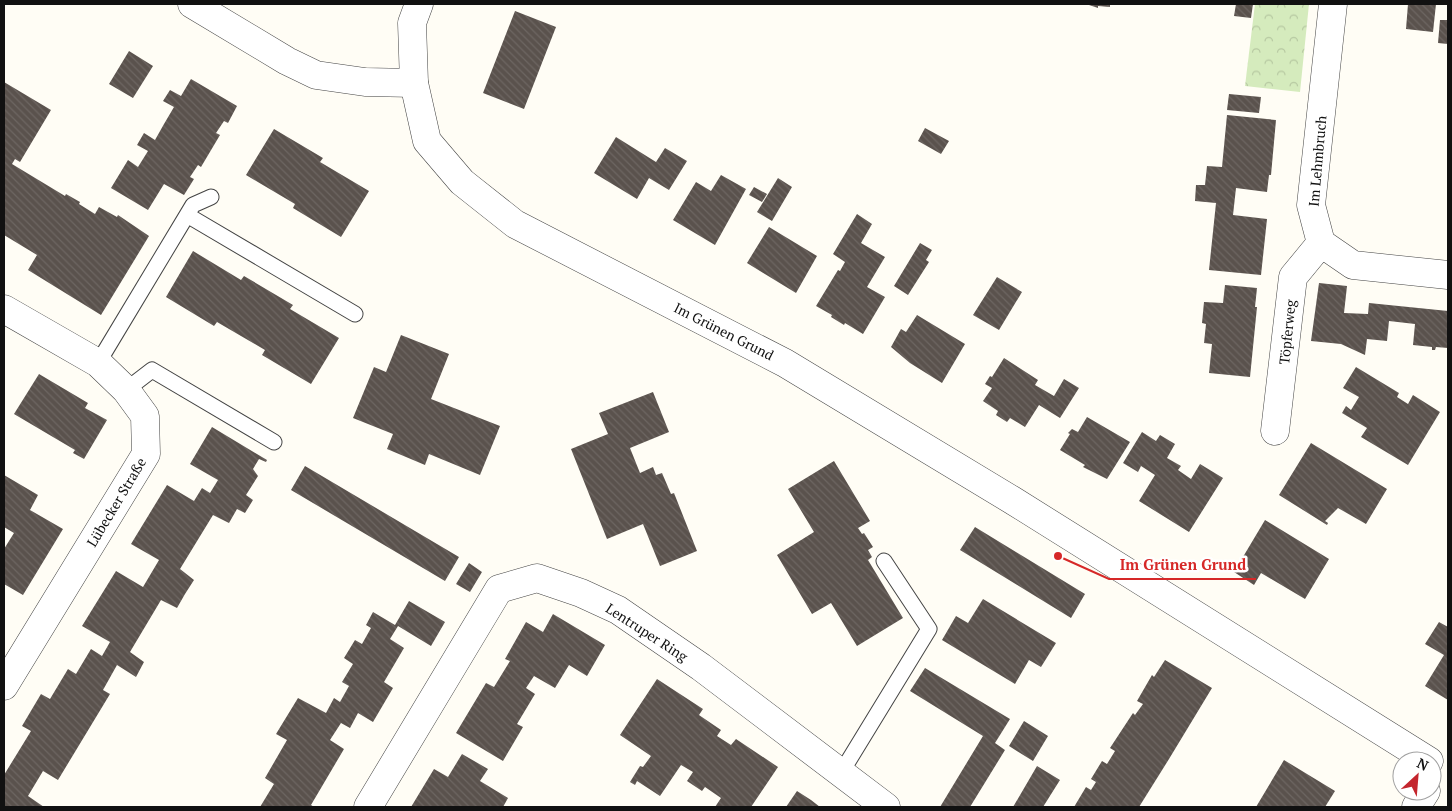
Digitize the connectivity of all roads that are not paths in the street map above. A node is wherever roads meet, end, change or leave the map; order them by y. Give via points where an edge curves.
1 (192, 4) edge
2 (419, 4) edge
3 (1333, 4) edge
4 (414, 83) junction
5 (211, 197) dead end
6 (187, 215) junction
7 (1321, 243) junction
8 (1448, 275) edge
9 (4, 308) edge
10 (355, 314) dead end
11 (98, 363) junction
12 (126, 390) junction
13 (1275, 431) dead end
14 (274, 442) dead end
15 (884, 561) dead end
16 (4, 686) edge
17 (1408, 751) edge
18 (842, 773) junction
19 (368, 807) edge
20 (886, 807) edge

1 - 4 street via 316,75 365,82
2 - 4 street, Im Grünen Grund via 412,23
3 - 7 street, Im Lehmbruch via 1310,205
4 - 17 street, Im Grünen Grund via 427,141 462,182 515,224 786,363 1012,500
5 - 6 lane via 193,204
6 - 10 lane
6 - 11 lane
7 - 8 street via 1353,265
7 - 13 street, Töpferweg via 1293,277
9 - 11 street, Lübecker Straße
11 - 12 street, Lübecker Straße
12 - 14 lane via 152,370
12 - 16 street, Lübecker Straße via 144,416 146,454
15 - 18 lane via 929,629
18 - 19 street, Lentruper Ring via 618,610 581,592 537,578 500,589
18 - 20 street, Lentruper Ring

